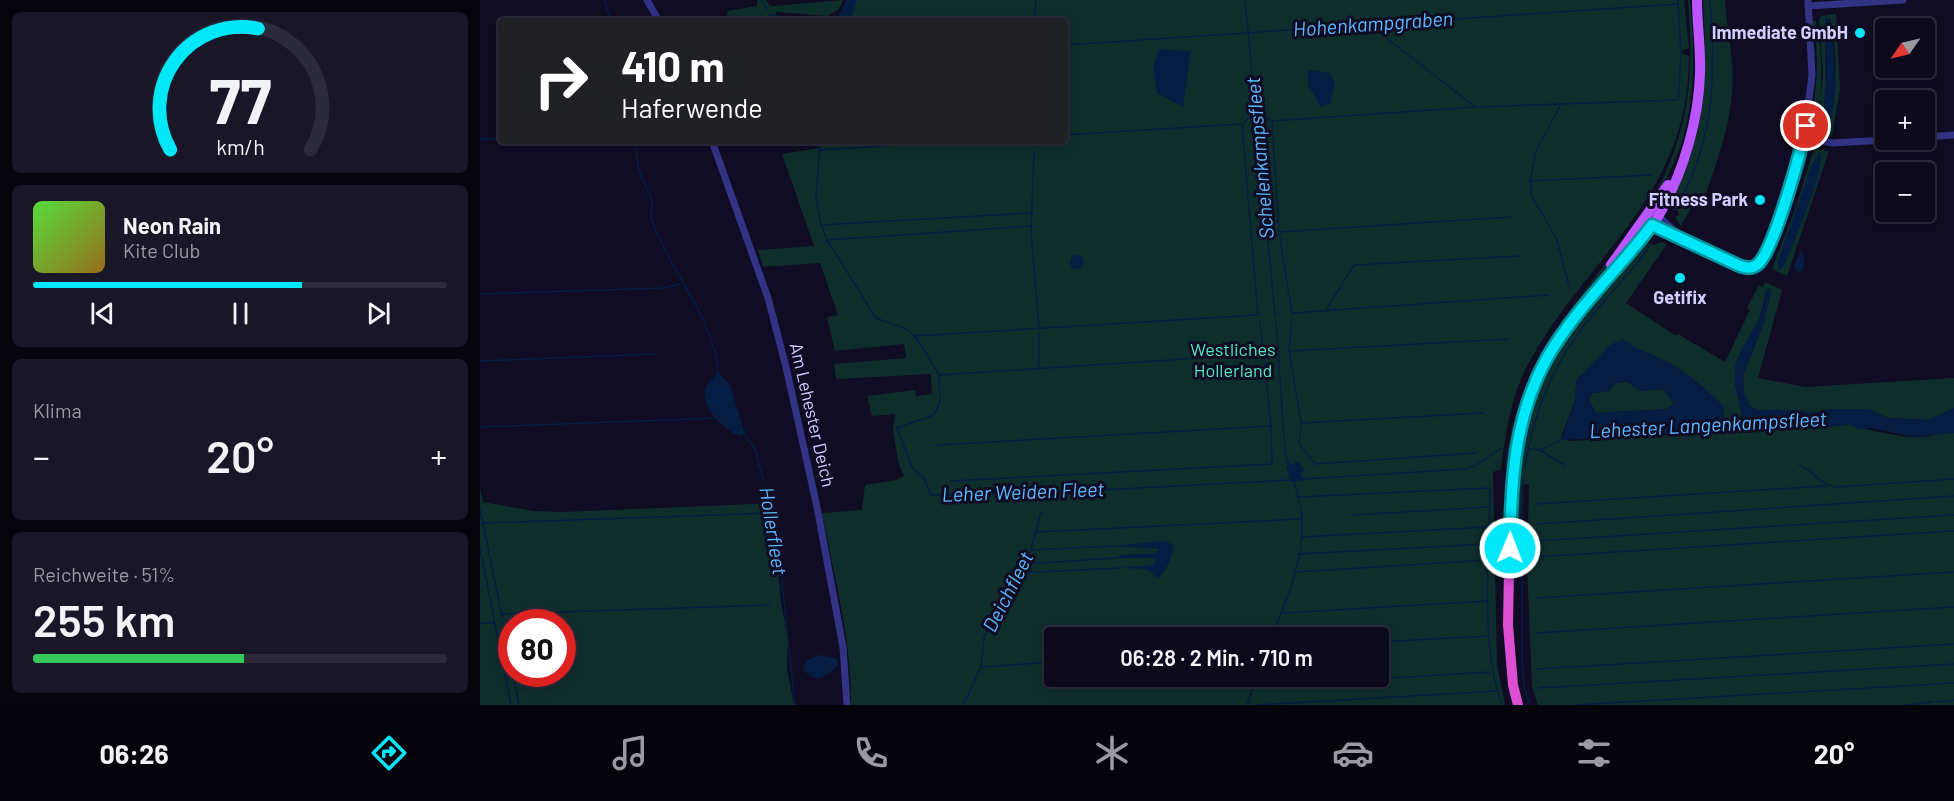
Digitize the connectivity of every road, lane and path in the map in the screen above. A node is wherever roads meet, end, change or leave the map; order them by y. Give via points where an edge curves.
1 (647, 0) edge
2 (1903, 0) edge
3 (1696, 1) edge
4 (1808, 3) edge
5 (657, 18) edge
6 (1954, 135) edge
7 (1935, 136) edge
8 (1804, 137) junction
9 (1875, 141) edge
10 (713, 144) edge
11 (1651, 218) junction
12 (1510, 514) joint
13 (1510, 611) junction
14 (847, 705) edge
15 (1518, 705) edge
16 (1525, 705) edge

1 - 5 street
2 - 4 street
3 - 11 main road via 1698,101 1681,164
4 - 8 street via 1812,75
6 - 7 street
8 - 9 street via 1832,143
8 - 11 street via 1772,236 1756,265 1740,266
10 - 14 street, Am Lehester Deich via 768,298 786,367 843,647
11 - 12 main road via 1560,339 1534,385 1515,452
12 - 13 highway
13 - 15 highway via 1511,668
13 - 16 highway

